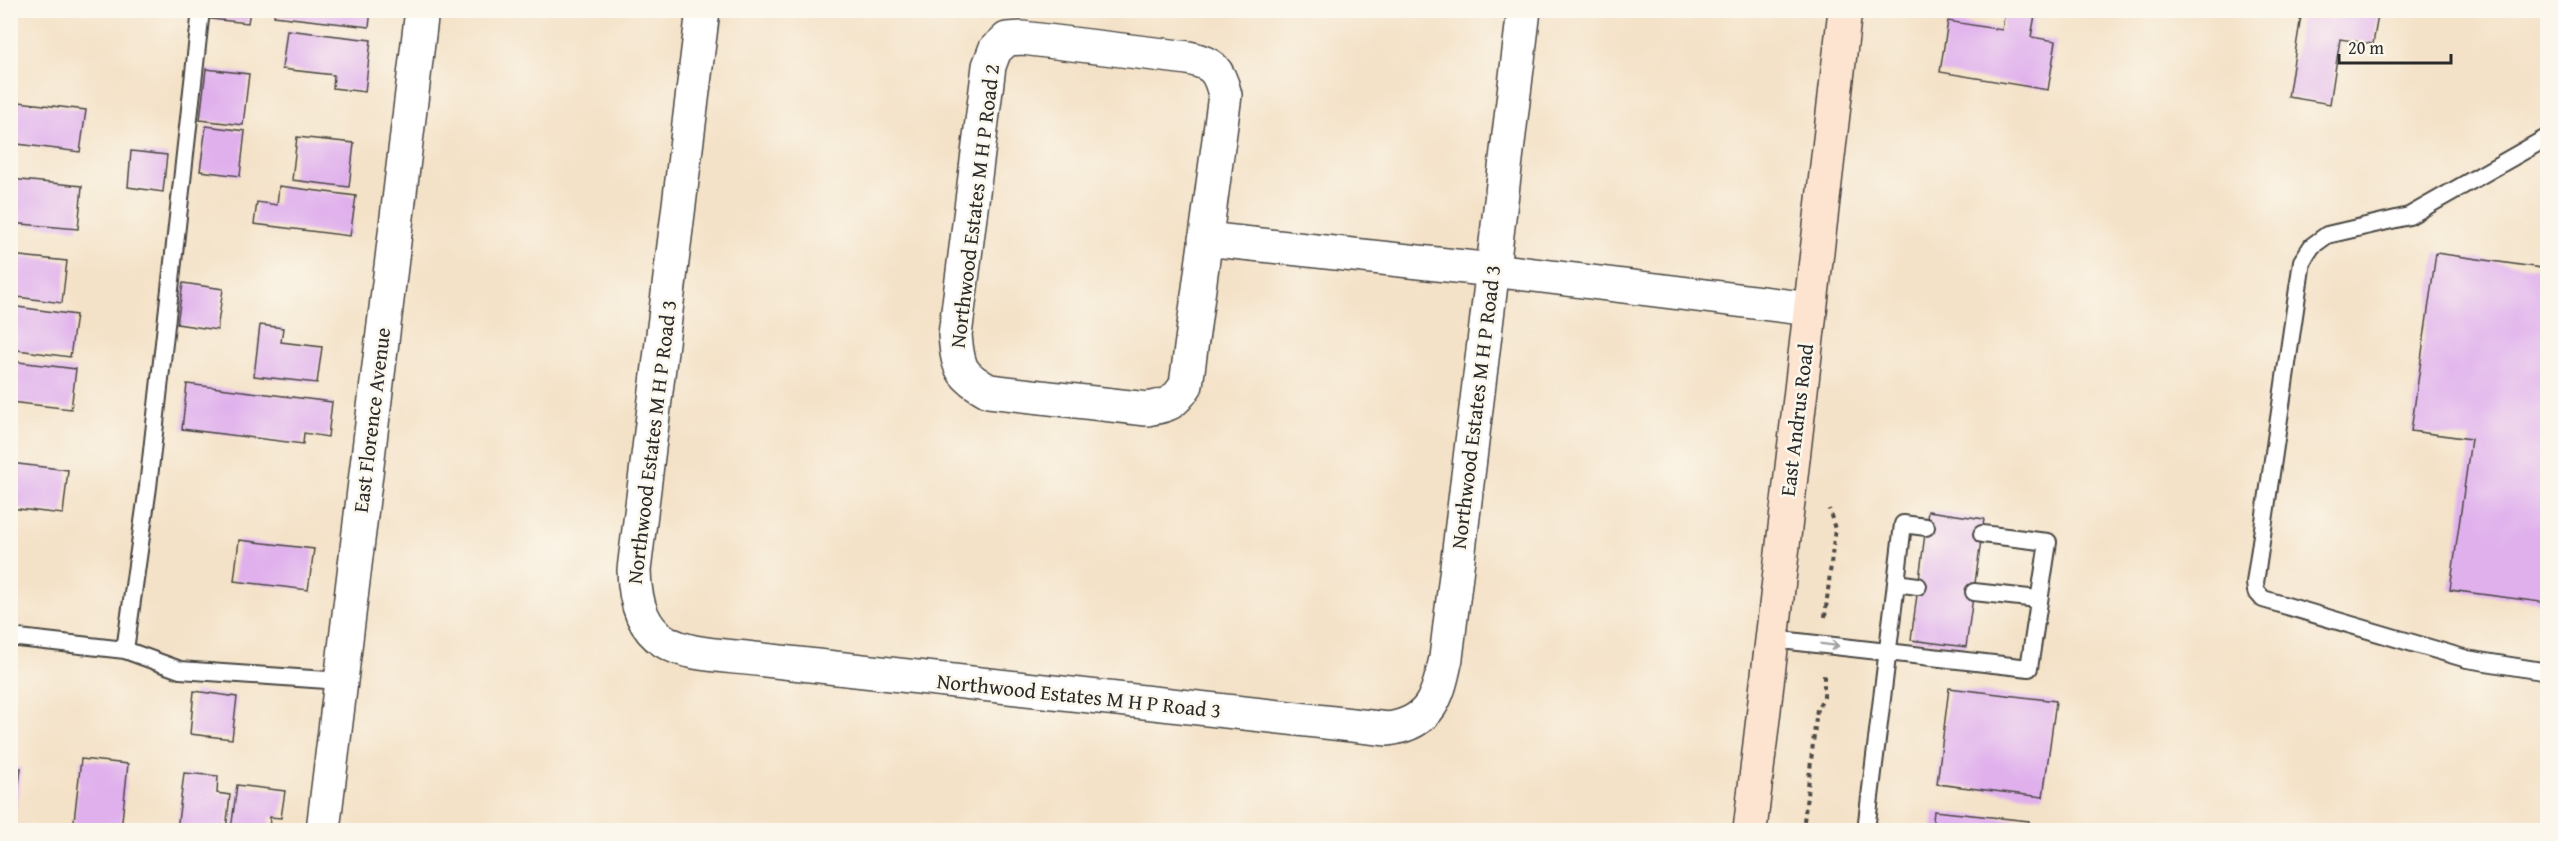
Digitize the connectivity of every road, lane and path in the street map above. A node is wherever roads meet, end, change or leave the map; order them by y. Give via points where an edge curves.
1 (201, 10) edge
2 (422, 10) edge
3 (703, 10) edge
4 (1524, 10) edge
5 (1845, 10) edge
6 (2547, 137) edge
7 (1205, 239) junction
8 (1493, 270) junction
9 (1810, 309) junction
10 (1926, 527) dead end
11 (1982, 534) dead end
12 (1896, 583) junction
13 (1918, 586) dead end
14 (1974, 592) dead end
15 (2038, 599) junction
16 (10, 637) edge
17 (1772, 639) junction
18 (125, 650) junction
19 (1888, 652) junction
20 (2547, 672) edge
21 (341, 681) junction
22 (1756, 830) edge
23 (323, 831) edge
24 (1866, 831) edge

1 - 18 lane via 148,487
2 - 21 street, East Florence Avenue
3 - 8 street, Northwood Estates M H P Road 3 via 634,570 642,619 651,632 679,649 1368,729 1406,726 1432,705 1446,658
4 - 8 street, Northwood Estates M H P Road 3
5 - 9 street, East Andrus Road
6 - 20 lane via 2409,216 2326,235 2302,261 2255,583 2256,591 2264,599 2467,659
7 - 7 street, Northwood Estates M H P Road 2 via 1225,95 1214,69 1188,58 1022,38 1007,39 995,51 988,66 955,335 957,359 968,379 989,391 1012,395 1147,410 1175,401 1186,385
7 - 8 street
8 - 9 street
9 - 17 street, East Andrus Road
10 - 12 lane via 1903,524
11 - 15 lane via 2048,542
12 - 13 lane
12 - 19 lane
14 - 15 lane
15 - 19 lane via 2029,668
16 - 18 lane
17 -> 19 lane
17 - 22 street, East Andrus Road
18 - 21 lane via 180,670
19 - 24 lane
21 - 23 street, East Florence Avenue

